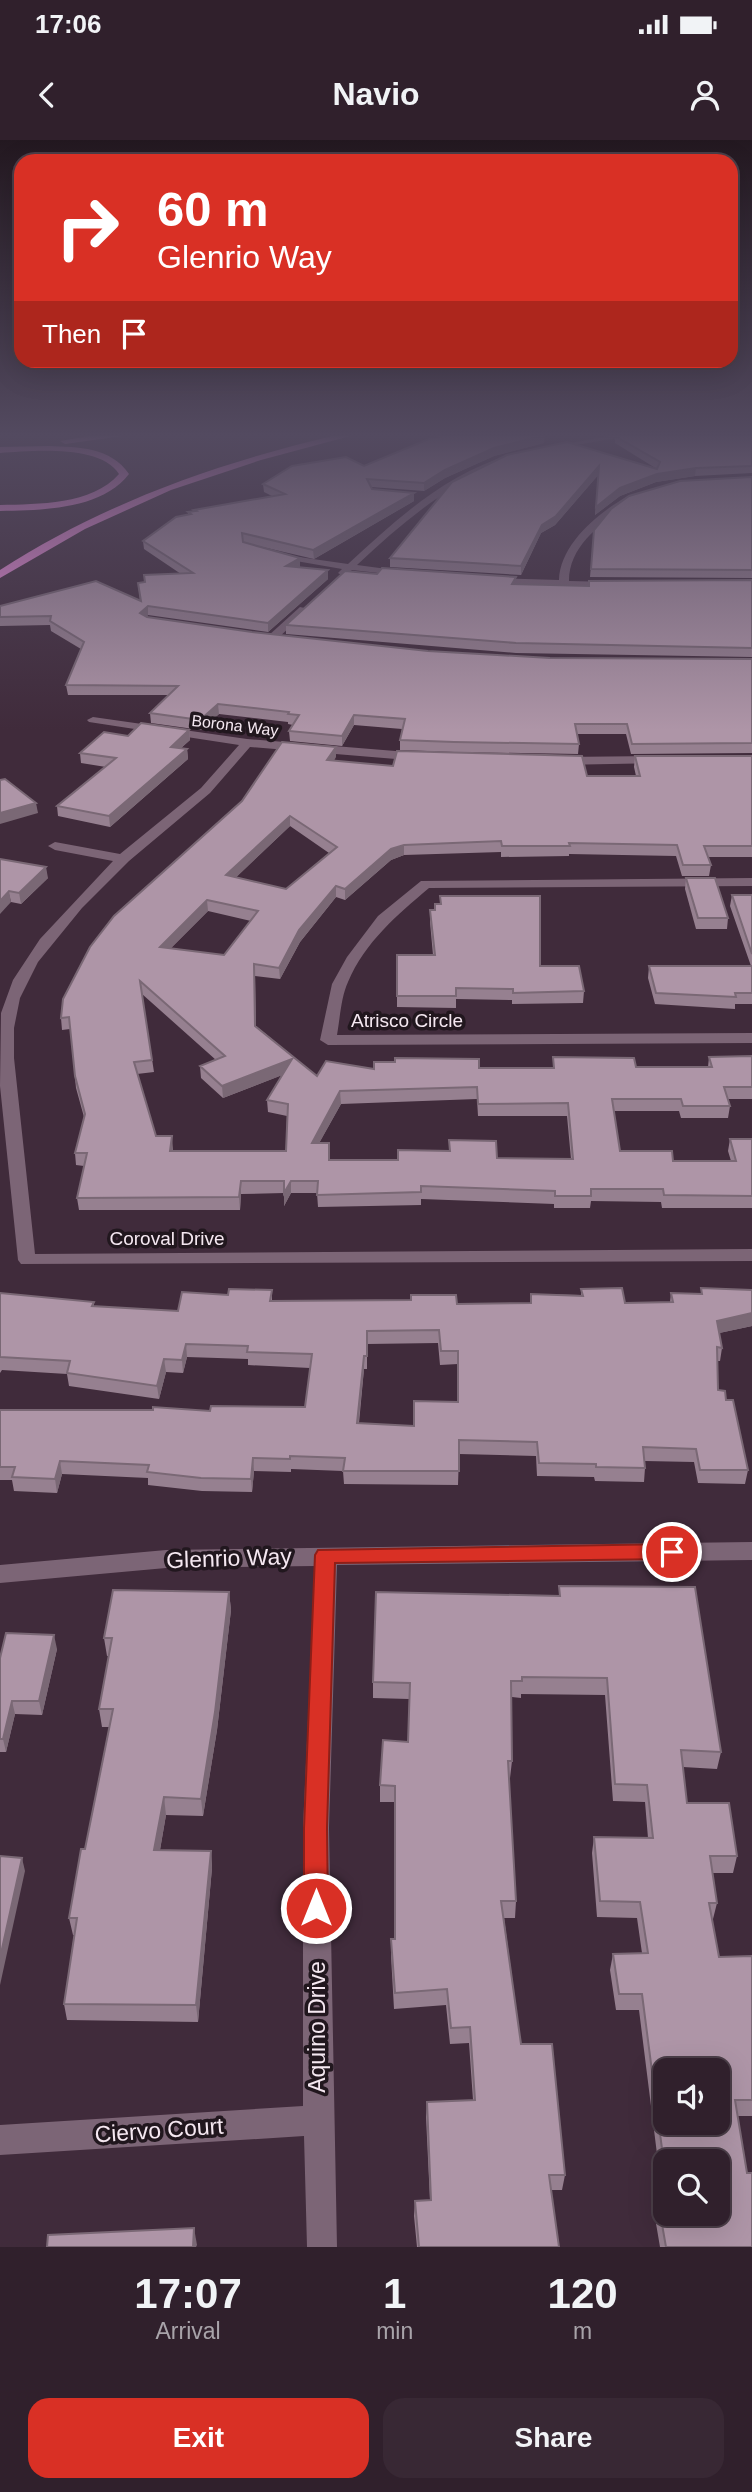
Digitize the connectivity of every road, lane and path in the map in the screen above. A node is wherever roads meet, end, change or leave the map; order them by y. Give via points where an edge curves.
1 (70, 533) edge
2 (387, 533) edge
3 (589, 533) edge
4 (263, 553) edge
5 (348, 568) junction
6 (0, 575) edge
7 (420, 576) edge
8 (339, 577) edge
9 (481, 580) edge
10 (565, 584) junction
11 (630, 585) edge
12 (310, 603) edge
13 (258, 636) edge
14 (93, 720) dead end
15 (247, 743) junction
16 (429, 758) edge
17 (673, 760) edge
18 (540, 761) edge
19 (55, 846) dead end
20 (123, 859) junction
21 (752, 882) edge
22 (752, 1038) edge
23 (752, 1255) edge
24 (752, 1551) edge
25 (326, 1555) junction
26 (0, 1574) edge
27 (318, 2120) junction
28 (0, 2140) edge
29 (322, 2247) edge

1 - 6 highway
2 - 5 street
3 - 10 street via 566,562
4 - 5 street
5 - 7 street
5 - 8 street
9 - 10 street
10 - 11 street
12 - 13 street via 278,638
14 - 15 street, Borona Way
15 - 16 street, Borona Way
15 - 20 street, Coroval Drive via 227,772
17 - 18 street
19 - 20 street
20 - 23 street, Coroval Drive via 40,948 11,999 2,1041 3,1069 27,1260
21 - 22 street, Atrisco Circle via 426,884 383,919 354,957 340,984 328,1040
24 - 25 street, Glenrio Way
25 - 26 street, Glenrio Way via 166,1559
25 - 27 street, Aquino Drive via 316,1828
27 - 28 street, Ciervo Court
27 - 29 street, Aquino Drive

